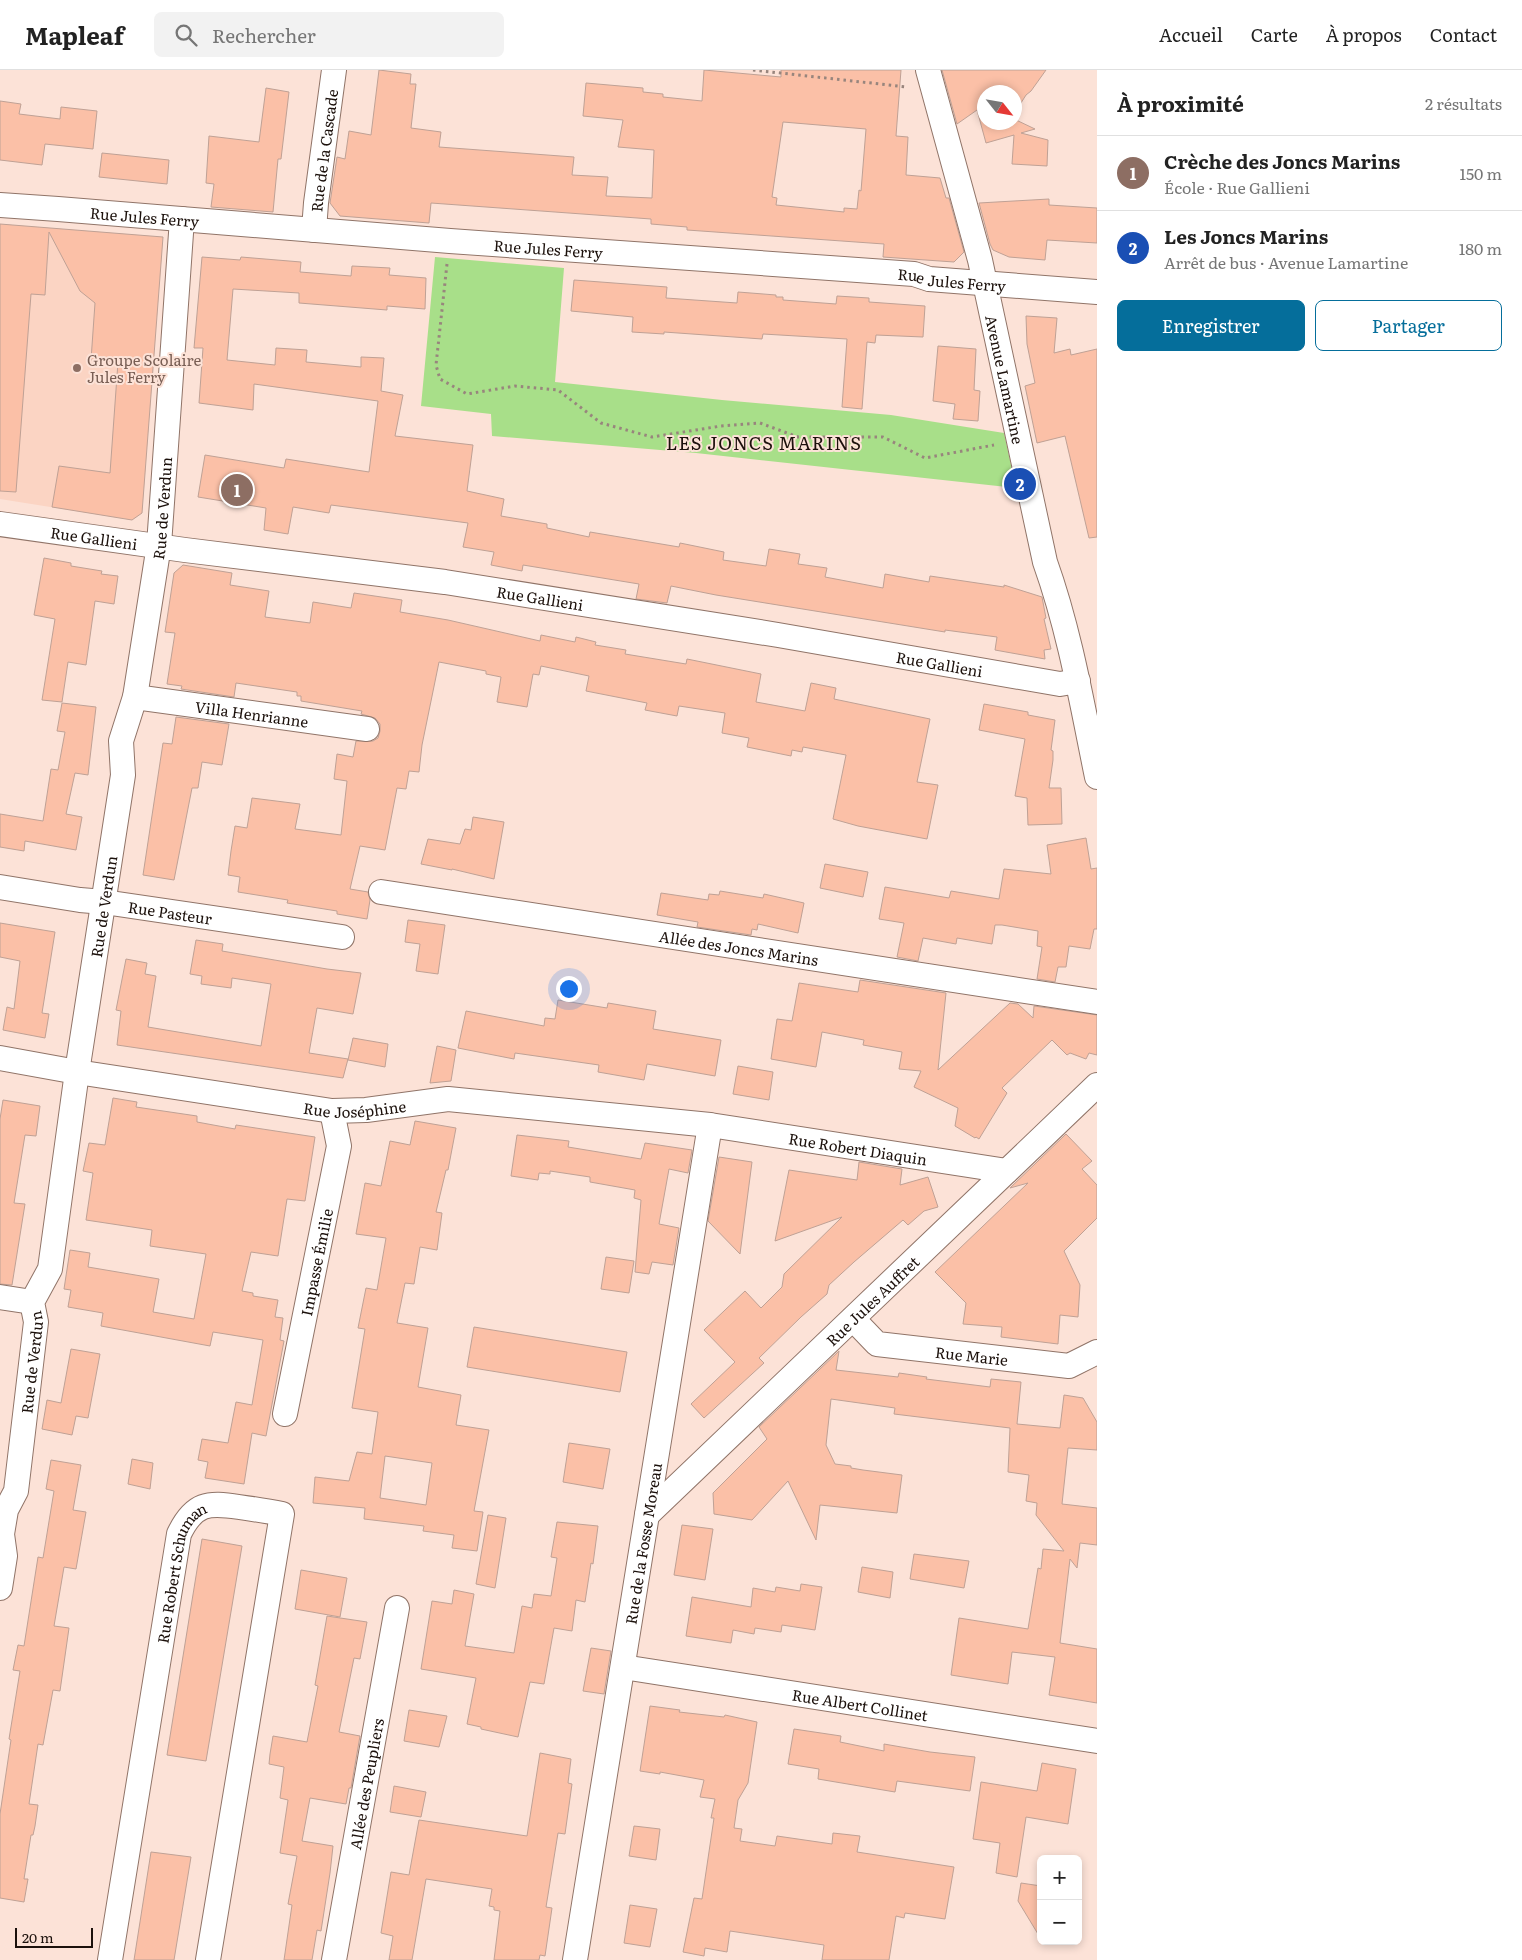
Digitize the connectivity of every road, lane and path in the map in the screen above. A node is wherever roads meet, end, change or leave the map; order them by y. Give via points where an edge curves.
1 (334, 70) edge
2 (753, 70) edge
3 (931, 80) edge
4 (0, 206) edge
5 (182, 219) junction
6 (314, 230) junction
7 (450, 241) junction
8 (985, 283) junction
9 (1097, 292) edge
10 (1018, 441) junction
11 (0, 524) edge
12 (158, 545) junction
13 (1078, 681) junction
14 (135, 697) junction
15 (368, 729) dead end
16 (1097, 776) edge
17 (0, 887) edge
18 (381, 892) dead end
19 (104, 902) junction
20 (342, 937) dead end
21 (1097, 1002) edge
22 (0, 1058) edge
23 (78, 1072) junction
24 (1097, 1085) edge
25 (332, 1111) junction
26 (710, 1125) junction
27 (1008, 1171) junction
28 (0, 1296) edge
29 (32, 1302) junction
30 (853, 1319) junction
31 (1097, 1352) edge
32 (285, 1414) dead end
33 (647, 1515) junction
34 (0, 1588) edge
35 (397, 1608) dead end
36 (623, 1667) junction
37 (1097, 1740) edge
38 (110, 1960) edge
39 (208, 1960) edge
40 (334, 1960) edge
41 (576, 1960) edge

1 - 6 street, Rue de la Cascade
2 - 3 path
3 - 8 street, Avenue Lamartine
4 - 5 street, Rue Jules Ferry
5 - 6 street, Rue Jules Ferry
5 - 12 street, Rue de Verdun
6 - 7 street, Rue Jules Ferry
7 - 8 street, Rue Jules Ferry via 914,274 929,279
7 - 10 path via 436,365 440,379 467,394 515,386 558,390 601,423 652,437 760,423 798,437 883,438 925,458
8 - 9 street, Rue Jules Ferry
8 - 10 street, Avenue Lamartine
10 - 13 street, Avenue Lamartine via 1045,562 1057,594
11 - 12 street, Rue Gallieni
12 - 13 street, Rue Gallieni via 445,582 778,634 1060,684
12 - 14 street, Rue de Verdun
13 - 16 street, Avenue Lamartine
14 - 15 street, Villa Henrianne
14 - 19 street, Rue de Verdun via 120,741 124,774
17 - 19 street, Rue Pasteur
18 - 21 street, Allée des Joncs Marins
19 - 20 street, Rue Pasteur
19 - 23 street, Rue de Verdun
22 - 23 street, Rue Joséphine
23 - 25 street, Rue Joséphine
23 - 29 street, Rue de Verdun via 50,1269
24 - 27 street, Rue Jules Auffret
25 - 26 street, Rue Joséphine via 366,1110 448,1099
25 - 32 street, Impasse Émilie via 339,1146
26 - 27 street, Rue Robert Diaquin
26 - 33 street, Rue de la Fosse Moreau
27 - 30 street, Rue Jules Auffret
28 - 29 street
29 - 34 street, Rue de Verdun via 36,1322 16,1491 6,1510 2,1534 5,1556
30 - 31 street, Rue Marie via 877,1344 1069,1366
30 - 33 street, Rue Jules Auffret
33 - 36 street, Rue de la Fosse Moreau
35 - 40 street, Allée des Peupliers
36 - 37 street, Rue Albert Collinet
36 - 41 street, Rue de la Fosse Moreau
38 - 39 street, Rue Robert Schuman via 179,1534 193,1512 216,1504 282,1514

